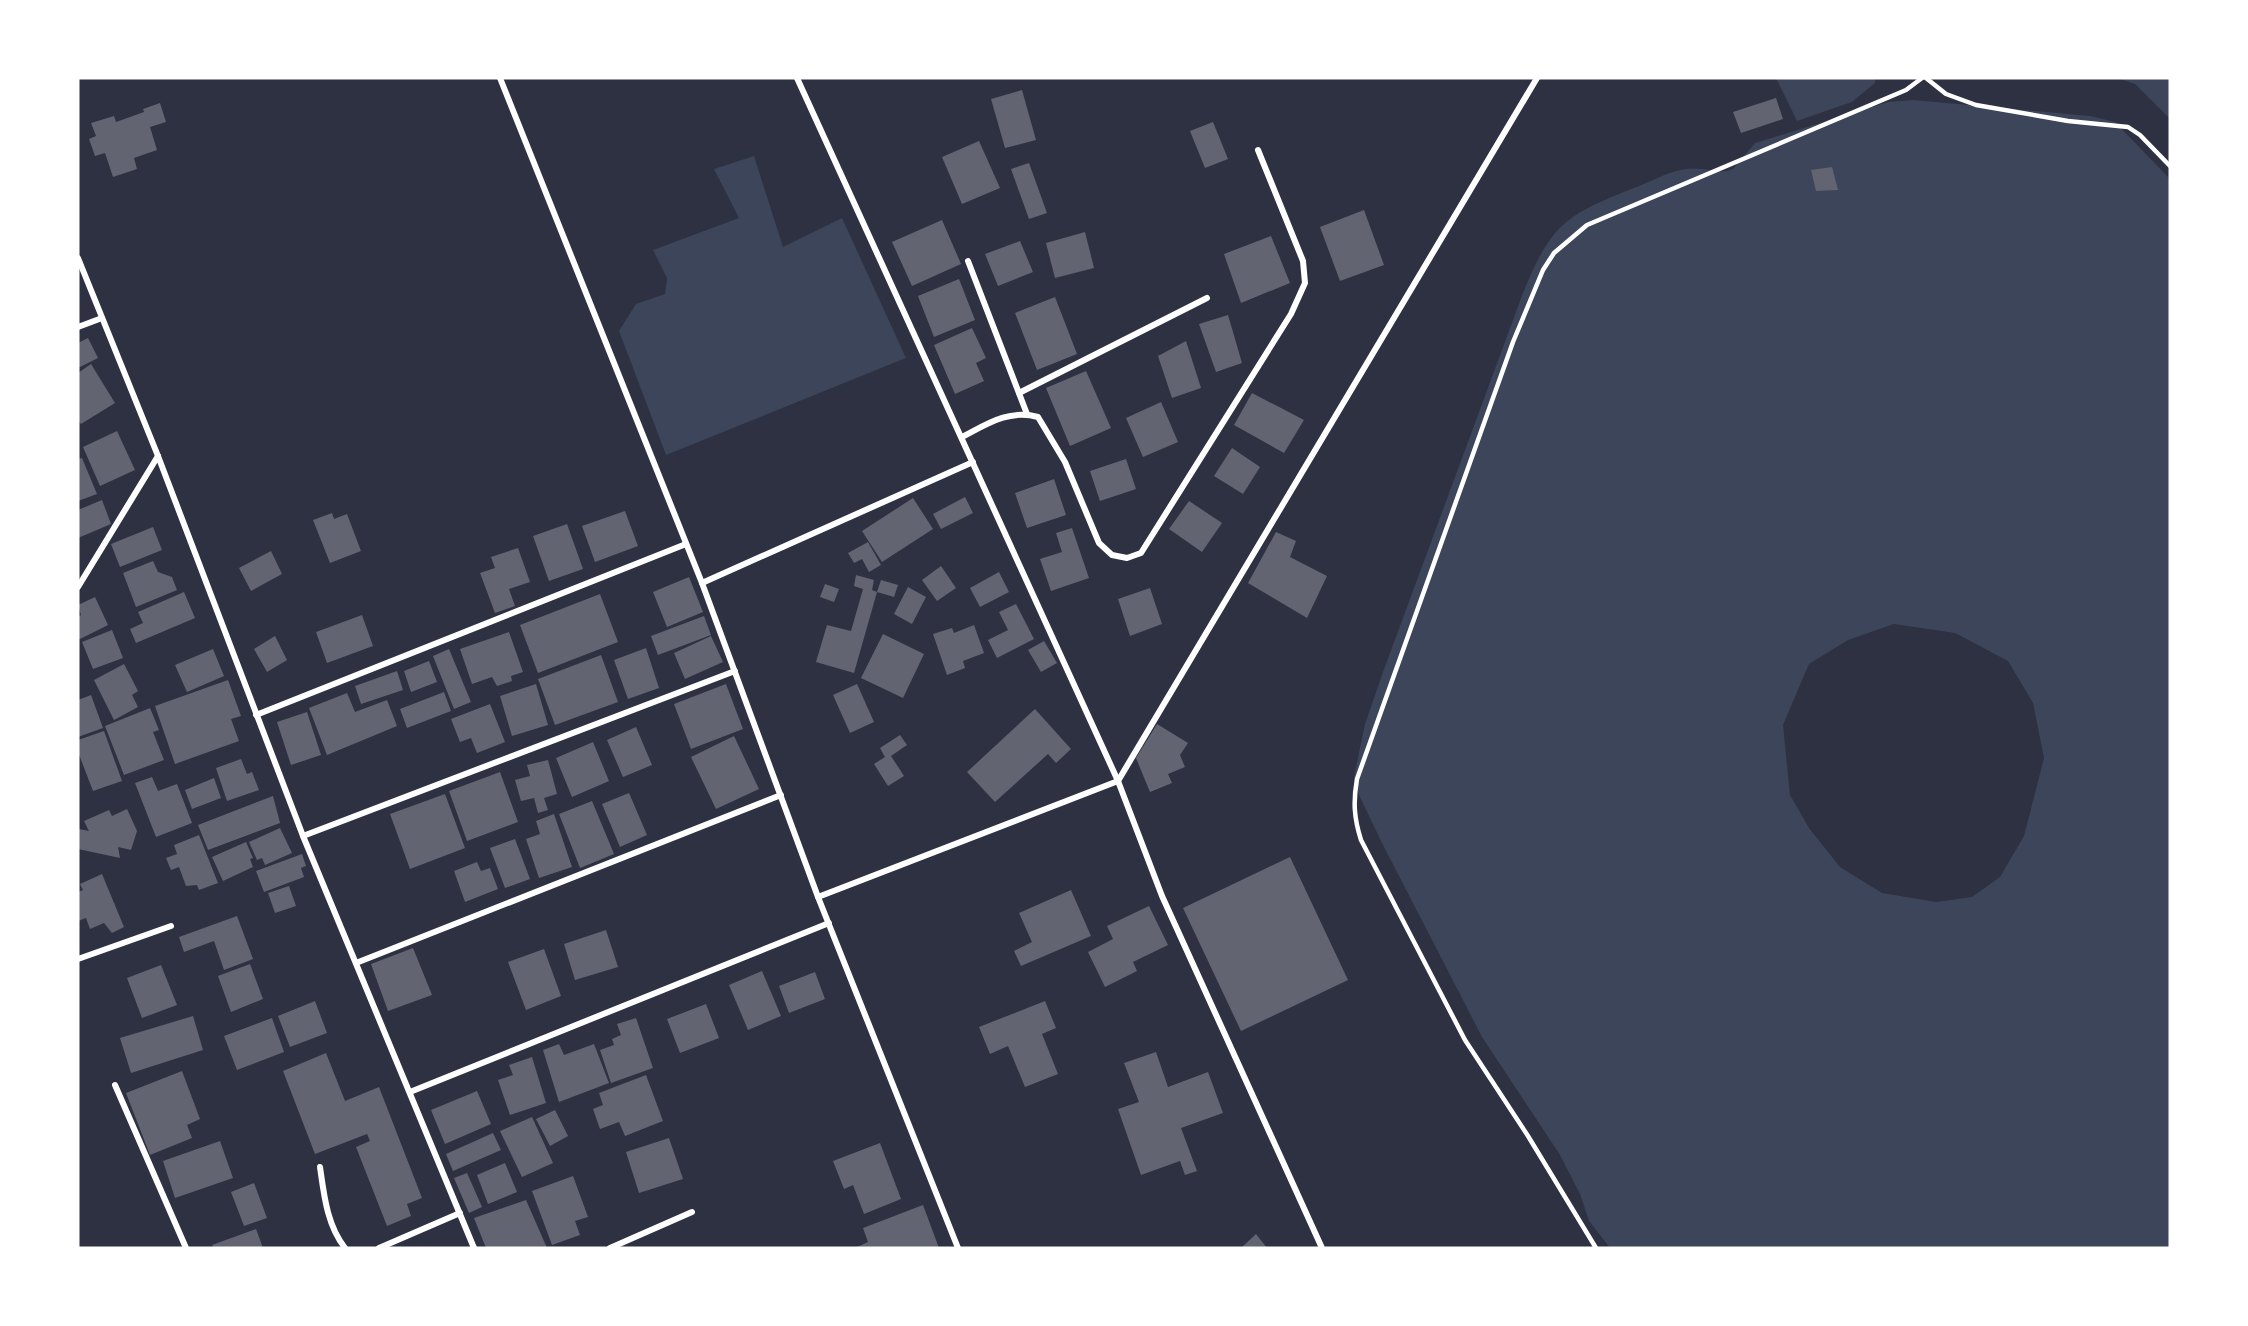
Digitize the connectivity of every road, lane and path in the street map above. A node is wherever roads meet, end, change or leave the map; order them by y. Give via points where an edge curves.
1 (500, 78) edge
2 (797, 78) edge
3 (1537, 78) edge
4 (1924, 78) edge
5 (1258, 150) dead end
6 (2170, 166) edge
7 (78, 258) edge
8 (968, 261) dead end
9 (1207, 298) dead end
10 (102, 318) junction
11 (78, 327) edge
12 (1019, 393) junction
13 (1027, 414) junction
14 (962, 437) junction
15 (158, 456) junction
16 (972, 462) junction
17 (686, 544) junction
18 (702, 583) junction
19 (78, 587) edge
20 (735, 671) junction
21 (256, 715) junction
22 (1118, 782) junction
23 (781, 795) junction
24 (303, 836) junction
25 (818, 897) junction
26 (829, 923) junction
27 (171, 926) dead end
28 (78, 959) edge
29 (356, 963) junction
30 (115, 1085) dead end
31 (410, 1092) junction
32 (320, 1167) dead end
33 (692, 1212) dead end
34 (460, 1214) junction
35 (186, 1248) edge
36 (345, 1248) edge
37 (378, 1248) edge
38 (474, 1248) edge
39 (611, 1248) edge
40 (958, 1248) edge
41 (1322, 1248) edge
42 (1596, 1248) edge

1 - 17 street
2 - 14 street
3 - 22 street
4 - 6 lane via 1946,94 1976,105 2128,127
4 - 42 lane via 1906,90 1587,225 1554,254 1513,342 1358,779 1354,810 1361,840 1465,1040
5 - 13 street via 1303,261 1305,283 1292,314 1141,553 1127,558 1112,555 1099,543 1065,462 1038,417
7 - 10 street
8 - 12 street
9 - 12 street
10 - 11 street
10 - 15 street
12 - 13 street
13 - 14 street via 995,419
14 - 16 street
15 - 19 street
15 - 21 street
16 - 18 street
16 - 22 street
17 - 18 street
17 - 21 street
18 - 20 street
20 - 23 street
20 - 24 street
21 - 24 street
22 - 25 street
22 - 41 street via 1162,896
23 - 25 street
23 - 29 street
24 - 29 street
25 - 26 street
26 - 31 street
26 - 40 street
27 - 28 street
29 - 31 street
30 - 35 street
31 - 34 street
32 - 36 street via 335,1235
33 - 39 street
34 - 37 street
34 - 38 street

